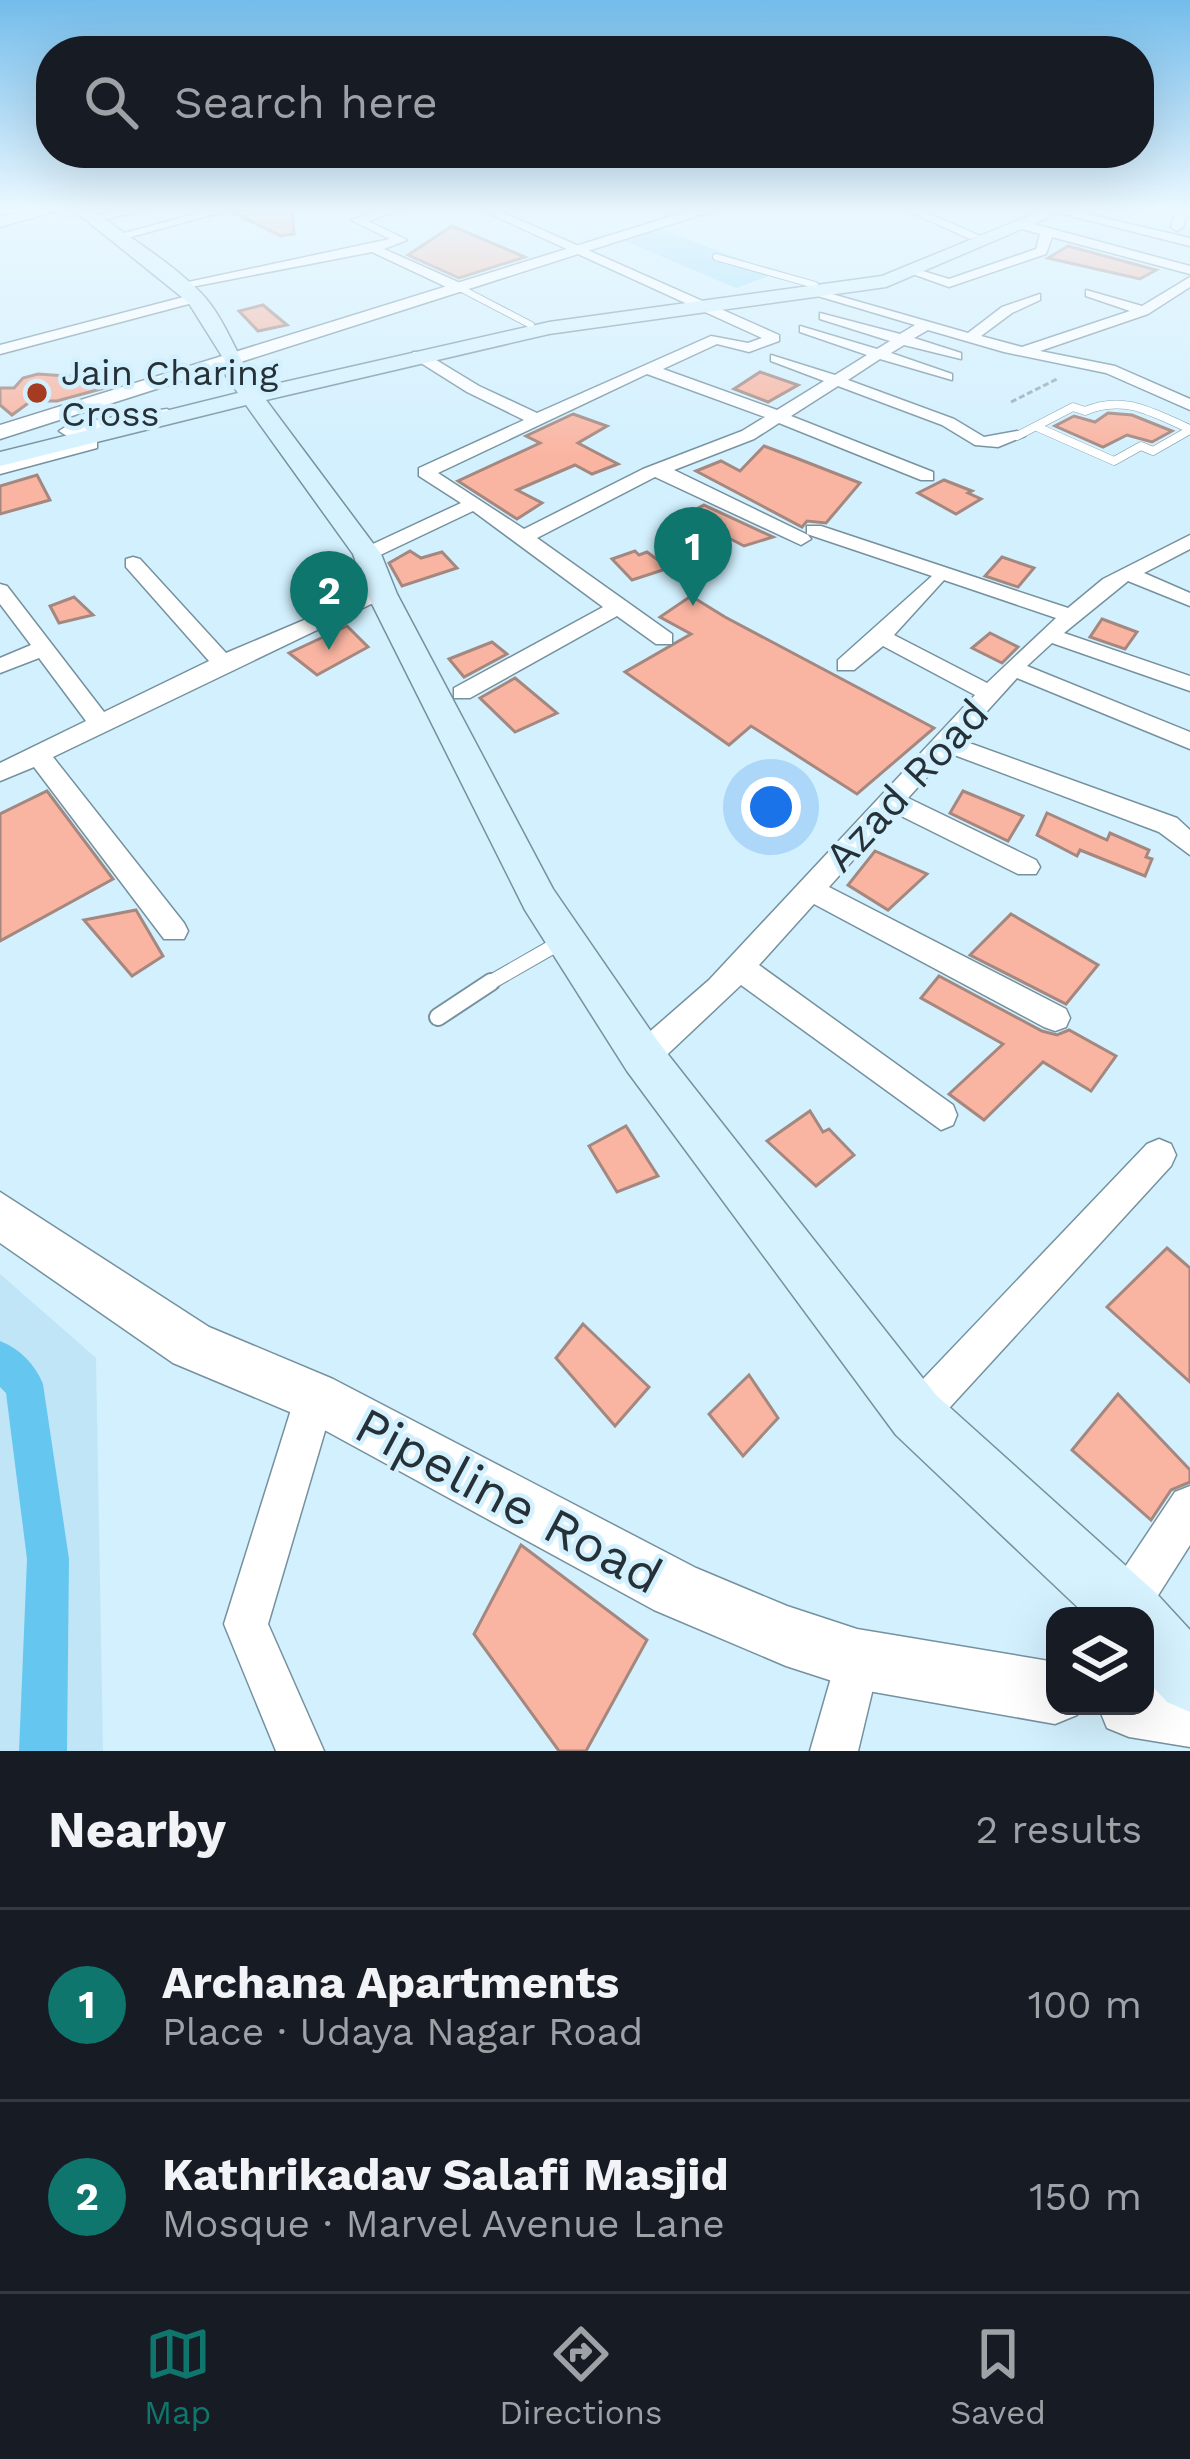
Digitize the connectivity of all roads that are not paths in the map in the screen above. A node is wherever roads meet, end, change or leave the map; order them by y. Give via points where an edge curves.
1 (185, 290) edge
2 (198, 290) edge
3 (461, 290) edge
4 (463, 290) edge
5 (669, 290) edge
6 (800, 290) edge
7 (817, 290) edge
8 (1176, 290) edge
9 (188, 292) junction
10 (1091, 293) dead end
11 (1035, 297) dead end
12 (699, 304) junction
13 (1143, 311) junction
14 (825, 316) dead end
15 (531, 325) junction
16 (924, 326) junction
17 (805, 329) dead end
18 (970, 338) junction
19 (900, 339) junction
20 (0, 350) edge
21 (1021, 352) junction
22 (879, 354) junction
23 (418, 355) junction
24 (956, 356) dead end
25 (776, 358) dead end
26 (649, 370) junction
27 (947, 377) dead end
28 (834, 378) junction
29 (254, 389) junction
30 (1190, 405) edge
31 (167, 416) junction
32 (778, 416) junction
33 (534, 418) junction
34 (1037, 427) junction
35 (1190, 429) edge
36 (0, 432) edge
37 (1017, 436) joint
38 (0, 448) edge
39 (0, 463) edge
40 (659, 469) junction
41 (928, 476) dead end
42 (474, 505) junction
43 (526, 536) junction
44 (1190, 541) edge
45 (133, 563) dead end
46 (374, 574) junction
47 (1128, 574) junction
48 (935, 581) dead end
49 (0, 590) edge
50 (1190, 600) edge
51 (616, 608) junction
52 (1072, 616) junction
53 (1049, 634) junction
54 (881, 637) junction
55 (664, 639) dead end
56 (41, 649) junction
57 (224, 663) junction
58 (846, 665) dead end
59 (0, 666) edge
60 (1012, 668) junction
61 (1190, 684) edge
62 (462, 693) dead end
63 (991, 694) junction
64 (100, 723) junction
65 (1190, 741) edge
66 (948, 744) junction
67 (37, 754) junction
68 (0, 773) edge
69 (890, 800) junction
70 (1190, 845) edge
71 (1027, 867) dead end
72 (810, 889) junction
73 (174, 931) dead end
74 (566, 940) junction
75 (739, 967) junction
76 (438, 1017) dead end
77 (1055, 1018) dead end
78 (643, 1058) junction
79 (941, 1115) dead end
80 (1159, 1155) dead end
81 (0, 1215) edge
82 (315, 1397) junction
83 (916, 1414) junction
84 (1190, 1507) edge
85 (1122, 1607) edge
86 (1140, 1607) edge
87 (1154, 1639) edge
88 (857, 1659) junction
89 (1190, 1678) edge
90 (1046, 1691) edge
91 (1154, 1711) edge
92 (1190, 1717) edge
93 (300, 1751) edge
94 (834, 1751) edge

1 - 9 main road
2 - 9 street
3 - 29 street
4 - 15 lane
5 - 12 street
6 - 12 main road
7 - 16 street
8 - 13 street
9 - 20 street
9 - 29 main road
10 - 13 street
11 - 18 street
12 - 15 main road
12 - 23 main road
12 - 26 street via 774,338 749,348 716,339
13 - 21 street
14 - 19 street
15 - 29 main road
16 - 18 street
16 - 19 street
17 - 22 street
18 - 21 street
19 - 22 street
19 - 24 street
21 - 30 street via 1110,369
22 - 27 street
22 - 28 street
23 - 29 main road
23 - 33 street
25 - 28 street
26 - 32 street
26 - 33 street
28 - 32 street
28 - 37 street via 990,445
29 - 31 main road
29 - 36 street
29 - 46 main road
31 - 38 street
31 - 39 main road
31 - 39 street
32 - 40 street
32 - 41 street
33 - 42 street via 424,472
34 - 35 lane via 1073,407 1113,402
34 - 35 lane via 1114,461
34 - 37 lane
40 - 43 street
40 - 52 street via 807,534
42 - 43 street
42 - 46 street
43 - 51 street
44 - 47 street, Azad Road
45 - 57 street
46 - 57 street
46 - 74 main road
47 - 50 street
47 - 52 street, Azad Road
48 - 54 street
49 - 56 street
51 - 55 street
51 - 62 street
52 - 53 street, Azad Road
53 - 60 street, Azad Road
53 - 61 street
54 - 58 street
54 - 63 street
56 - 59 street
56 - 64 street
57 - 64 street
60 - 63 street, Azad Road
60 - 65 street
63 - 66 street, Azad Road
64 - 67 street
66 - 69 street, Azad Road
66 - 70 street via 1168,825
67 - 68 street
67 - 73 street
69 - 71 street
69 - 72 street, Azad Road
72 - 75 street, Azad Road
72 - 77 street
74 - 76 lane
74 - 78 main road
75 - 78 street, Azad Road
75 - 79 street
78 - 83 main road
80 - 83 street
81 - 82 street, Pipeline Road via 191,1345
82 - 88 street, Pipeline Road via 675,1589
82 - 93 street via 246,1624
83 - 85 main road
84 - 86 street
87 - 89 main road
88 - 90 street, Pipeline Road
88 - 94 street
91 - 92 street

